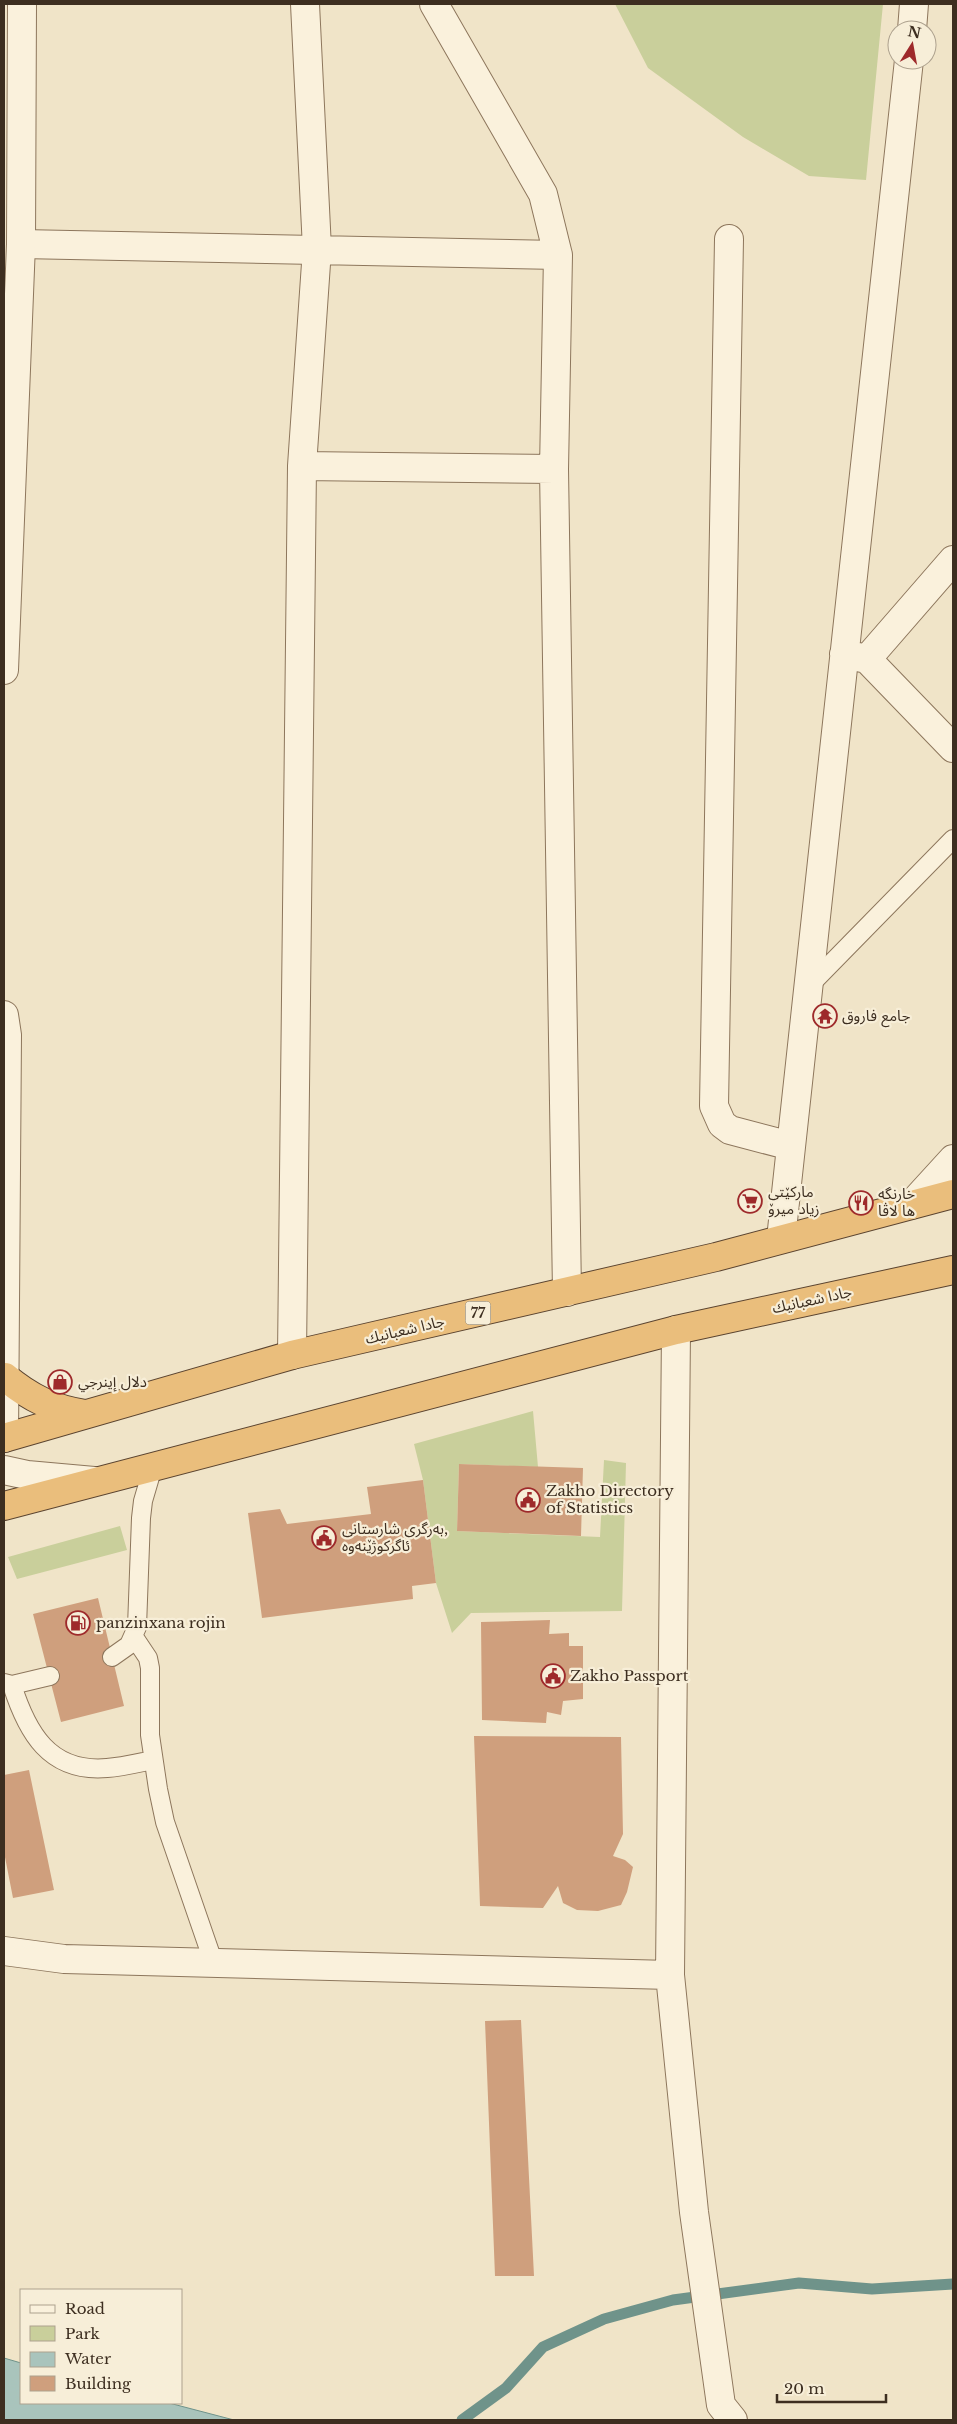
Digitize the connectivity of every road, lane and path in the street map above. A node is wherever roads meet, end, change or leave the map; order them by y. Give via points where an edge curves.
1 (22, 4) edge
2 (305, 4) edge
3 (434, 4) edge
4 (914, 4) edge
5 (913, 20) edge
6 (13, 40) edge
7 (908, 70) edge
8 (729, 239) dead end
9 (21, 244) junction
10 (317, 249) junction
11 (558, 255) junction
12 (302, 466) junction
13 (554, 469) junction
14 (953, 560) edge
15 (856, 656) junction
16 (4, 670) edge
17 (953, 748) edge
18 (953, 840) edge
19 (808, 988) junction
20 (4, 1015) edge
21 (791, 1146) junction
22 (953, 1159) edge
23 (953, 1194) edge
24 (911, 1204) junction
25 (781, 1239) junction
26 (953, 1270) edge
27 (567, 1292) junction
28 (676, 1330) junction
29 (292, 1356) junction
30 (5, 1377) junction
31 (89, 1414) junction
32 (4, 1438) edge
33 (154, 1467) junction
34 (4, 1470) edge
35 (94, 1481) junction
36 (4, 1506) edge
37 (134, 1637) junction
38 (112, 1657) dead end
39 (50, 1676) dead end
40 (8, 1684) edge
41 (153, 1760) junction
42 (4, 1951) edge
43 (213, 1961) junction
44 (670, 1975) junction
45 (727, 2412) edge

1 - 6 street
2 - 10 street
3 - 11 street via 544,194
4 - 5 street
6 - 9 street
7 - 15 street
8 - 21 street via 714,1106 722,1124 730,1130
9 - 10 street
9 - 16 street
10 - 11 street
10 - 12 street
11 - 13 street
12 - 13 street
12 - 29 street
13 - 27 street
14 - 15 street
15 - 17 street
15 - 19 street
18 - 19 lane
19 - 21 street
20 - 30 street via 7,1035
21 - 25 street
22 - 24 street
23 - 24 highway, جادا شعبانيك / 77
24 - 25 highway, جادا شعبانيك / 77
25 - 27 highway, جادا شعبانيك / 77 via 716,1258
26 - 28 highway, جادا شعبانيك
27 - 29 highway, جادا شعبانيك / 77
28 - 33 highway, جادا شعبانيك
28 - 44 street
29 - 31 highway, جادا شعبانيك / 77
30 - 31 highway via 44,1404
30 - 32 street
31 - 32 highway, جادا شعبانيك / 77
33 - 35 highway, جادا شعبانيك
33 - 37 lane via 141,1518
34 - 35 street
35 - 36 highway, جادا شعبانيك
37 - 38 lane via 129,1645
37 - 41 lane via 148,1658 150,1668 149,1715
39 - 40 lane
40 - 41 lane via 30,1731 44,1748 63,1760 84,1767 106,1768
41 - 43 lane via 165,1822
42 - 43 street via 64,1958
43 - 44 street
44 - 45 street via 694,2212

